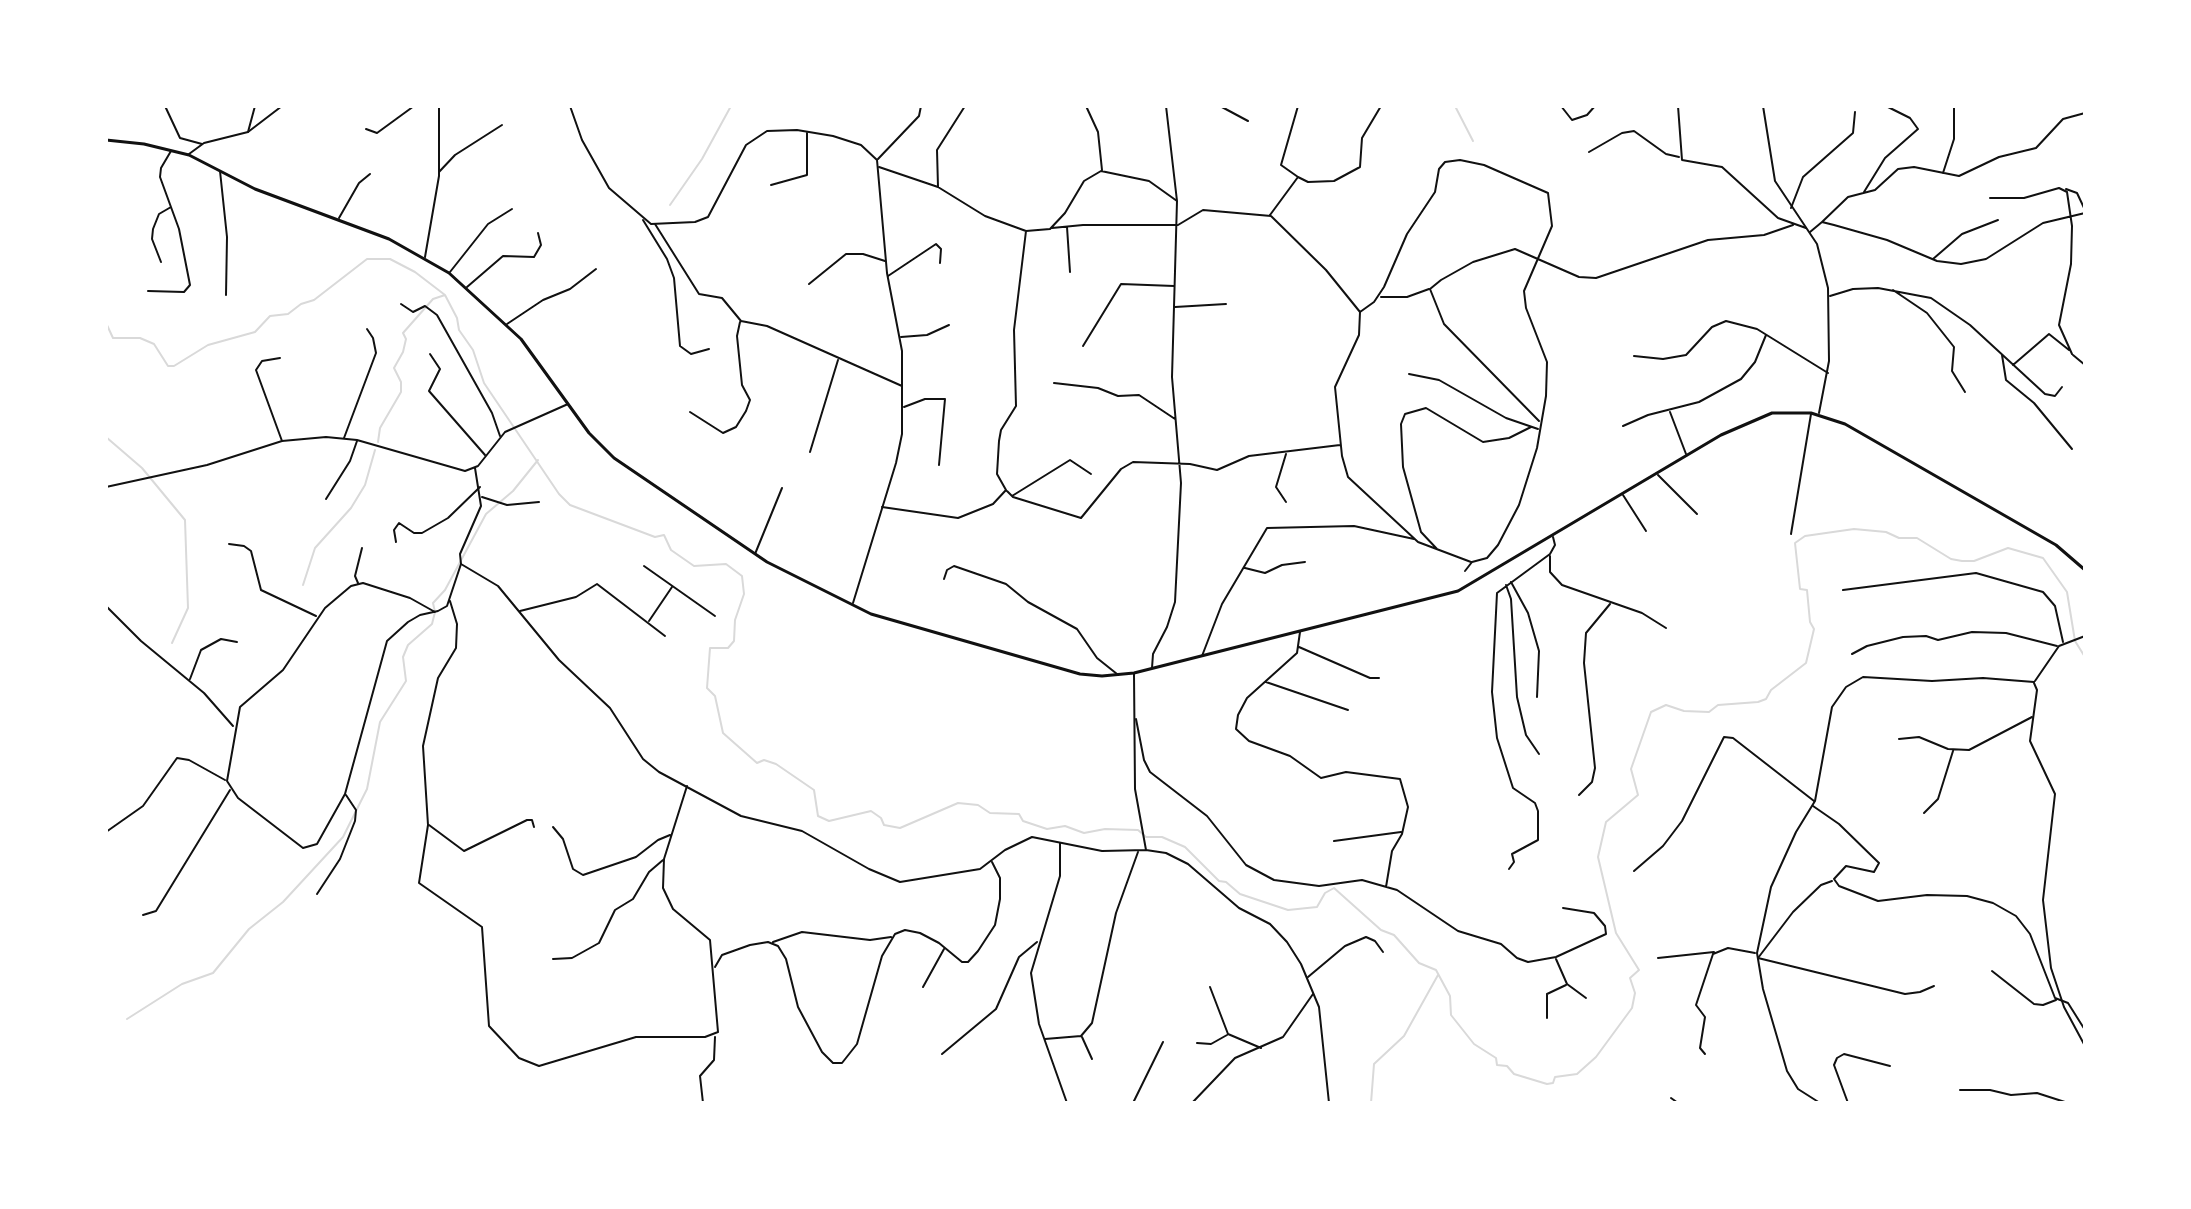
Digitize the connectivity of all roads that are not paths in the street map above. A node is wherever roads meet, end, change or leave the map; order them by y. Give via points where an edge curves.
1 (165, 106) edge
2 (255, 106) edge
3 (282, 106) edge
4 (414, 106) edge
5 (439, 106) edge
6 (570, 106) edge
7 (921, 106) edge
8 (965, 106) edge
9 (1086, 106) edge
10 (1171, 106) edge
11 (1220, 106) edge
12 (1298, 106) edge
13 (1381, 106) edge
14 (1561, 106) edge
15 (1595, 106) edge
16 (1678, 106) edge
17 (1763, 106) edge
18 (1886, 106) edge
19 (1954, 106) edge
20 (1166, 108) edge
21 (1855, 112) dead end
22 (2085, 113) edge
23 (1248, 121) dead end
24 (502, 125) dead end
25 (366, 129) dead end
26 (248, 132) junction
27 (807, 132) junction
28 (106, 140) edge
29 (202, 144) junction
30 (171, 150) junction
31 (1589, 152) dead end
32 (189, 155) junction
33 (1680, 158) junction
34 (877, 160) junction
35 (878, 167) junction
36 (220, 170) junction
37 (1102, 171) junction
38 (438, 173) junction
39 (370, 174) dead end
40 (1943, 174) junction
41 (1298, 177) junction
42 (771, 185) dead end
43 (938, 187) junction
44 (2064, 189) junction
45 (1863, 193) junction
46 (1990, 198) dead end
47 (1177, 201) junction
48 (172, 206) junction
49 (1791, 208) junction
50 (512, 209) dead end
51 (2085, 212) edge
52 (2070, 214) junction
53 (1269, 215) junction
54 (338, 220) junction
55 (643, 220) junction
56 (1998, 220) dead end
57 (1822, 222) junction
58 (655, 224) junction
59 (1178, 225) junction
60 (1793, 225) junction
61 (1067, 226) junction
62 (1807, 228) junction
63 (1050, 229) junction
64 (1026, 231) junction
65 (1810, 232) junction
66 (538, 233) dead end
67 (1537, 257) junction
68 (425, 258) junction
69 (1933, 259) junction
70 (886, 261) junction
71 (161, 262) dead end
72 (940, 263) dead end
73 (596, 269) dead end
74 (1070, 272) dead end
75 (449, 273) junction
76 (888, 276) junction
77 (809, 284) dead end
78 (467, 287) junction
79 (1175, 287) junction
80 (1890, 288) junction
81 (1430, 289) junction
82 (148, 291) dead end
83 (226, 295) dead end
84 (1830, 296) junction
85 (1378, 297) junction
86 (401, 304) dead end
87 (1226, 304) dead end
88 (1174, 307) junction
89 (1360, 312) junction
90 (741, 321) junction
91 (507, 324) junction
92 (949, 325) dead end
93 (367, 329) dead end
94 (1767, 334) junction
95 (899, 336) junction
96 (1083, 346) dead end
97 (709, 349) dead end
98 (2002, 353) junction
99 (430, 354) dead end
100 (2072, 354) junction
101 (1634, 356) dead end
102 (280, 358) dead end
103 (838, 359) junction
104 (2085, 365) edge
105 (2012, 366) junction
106 (1828, 373) junction
107 (1409, 374) dead end
108 (1054, 383) dead end
109 (903, 387) junction
110 (2062, 387) dead end
111 (1965, 392) dead end
112 (568, 404) junction
113 (902, 408) junction
114 (1669, 411) junction
115 (690, 412) dead end
116 (1811, 413) junction
117 (1819, 414) junction
118 (1175, 419) junction
119 (1540, 424) junction
120 (1623, 426) dead end
121 (1531, 427) junction
122 (1540, 430) junction
123 (500, 436) junction
124 (344, 438) junction
125 (357, 440) junction
126 (282, 441) junction
127 (1341, 445) junction
128 (2072, 449) dead end
129 (810, 452) dead end
130 (1285, 452) junction
131 (485, 456) junction
132 (1687, 456) junction
133 (1180, 464) junction
134 (939, 465) dead end
135 (475, 468) junction
136 (1091, 474) dead end
137 (1657, 474) junction
138 (106, 487) edge
139 (480, 487) junction
140 (782, 488) dead end
141 (1006, 490) junction
142 (1623, 495) junction
143 (1012, 496) junction
144 (482, 497) junction
145 (326, 499) dead end
146 (539, 502) dead end
147 (1286, 502) dead end
148 (882, 507) junction
149 (1697, 514) dead end
150 (1646, 531) dead end
151 (1791, 534) dead end
152 (1553, 537) junction
153 (1415, 539) junction
154 (396, 542) dead end
155 (229, 544) dead end
156 (362, 548) dead end
157 (1438, 550) junction
158 (1550, 554) junction
159 (754, 555) junction
160 (1305, 562) dead end
161 (1472, 562) junction
162 (461, 564) junction
163 (644, 566) dead end
164 (1245, 568) junction
165 (2085, 570) edge
166 (1465, 571) dead end
167 (944, 579) dead end
168 (1511, 582) junction
169 (358, 583) junction
170 (1506, 584) junction
171 (673, 585) junction
172 (1843, 590) dead end
173 (450, 601) junction
174 (1610, 604) junction
175 (106, 606) edge
176 (852, 606) junction
177 (520, 611) junction
178 (435, 612) junction
179 (715, 616) dead end
180 (318, 617) junction
181 (648, 622) junction
182 (1666, 628) dead end
183 (1300, 631) junction
184 (665, 636) dead end
185 (2084, 637) edge
186 (237, 642) dead end
187 (2063, 642) junction
188 (2059, 646) junction
189 (1299, 647) junction
190 (1852, 654) dead end
191 (1202, 656) junction
192 (1152, 668) junction
193 (1134, 673) junction
194 (1118, 675) junction
195 (1379, 678) dead end
196 (190, 680) junction
197 (1266, 682) junction
198 (2034, 682) junction
199 (1537, 697) dead end
200 (1348, 710) dead end
201 (2032, 717) junction
202 (1135, 718) junction
203 (234, 727) junction
204 (1899, 739) dead end
205 (1954, 750) junction
206 (1539, 754) dead end
207 (227, 781) junction
208 (687, 786) junction
209 (231, 789) junction
210 (345, 794) junction
211 (1579, 795) dead end
212 (1815, 801) junction
213 (1813, 806) junction
214 (1924, 813) dead end
215 (428, 825) junction
216 (534, 827) dead end
217 (553, 827) dead end
218 (106, 832) edge
219 (1403, 832) junction
220 (671, 835) junction
221 (1334, 841) dead end
222 (1060, 842) junction
223 (1146, 850) junction
224 (1138, 852) junction
225 (664, 859) junction
226 (992, 862) junction
227 (1509, 869) dead end
228 (1634, 871) dead end
229 (1834, 881) junction
230 (1386, 887) junction
231 (317, 894) dead end
232 (1563, 908) dead end
233 (143, 915) dead end
234 (893, 937) junction
235 (1038, 941) junction
236 (772, 943) junction
237 (945, 948) junction
238 (1383, 952) dead end
239 (1715, 952) junction
240 (1757, 955) junction
241 (1555, 957) junction
242 (1658, 958) dead end
243 (553, 959) dead end
244 (715, 968) junction
245 (1992, 971) dead end
246 (1307, 978) junction
247 (1567, 984) junction
248 (1934, 986) dead end
249 (923, 987) dead end
250 (1210, 987) dead end
251 (1314, 993) junction
252 (1586, 998) dead end
253 (2059, 999) junction
254 (1547, 1018) dead end
255 (2085, 1030) edge
256 (1228, 1034) junction
257 (715, 1035) junction
258 (1081, 1036) junction
259 (1044, 1039) junction
260 (1163, 1042) dead end
261 (1197, 1043) dead end
262 (2085, 1046) edge
263 (1262, 1048) junction
264 (942, 1054) dead end
265 (1705, 1054) dead end
266 (1092, 1059) dead end
267 (1890, 1066) dead end
268 (1960, 1090) dead end
269 (1671, 1098) dead end
270 (703, 1103) edge
271 (1067, 1103) edge
272 (1133, 1103) edge
273 (1192, 1103) edge
274 (1329, 1103) edge
275 (1678, 1103) edge
276 (1820, 1103) edge
277 (1848, 1103) edge
278 (2068, 1103) edge

1 - 29 street via 180,138
2 - 26 street
3 - 26 street
4 - 25 street via 377,133
5 - 38 street
6 - 55 street via 600,176
7 - 34 street via 919,116
8 - 43 street via 937,150
9 - 37 street via 1098,132
10 - 20 street
11 - 23 street
12 - 41 street via 1281,165
13 - 41 street via 1362,138 1360,167 1340,181 1308,182
14 - 15 street via 1572,120
16 - 33 street
17 - 49 street via 1773,173
18 - 45 street via 1910,118 1918,129 1885,158
19 - 40 street via 1954,139
20 - 47 street
21 - 49 street via 1853,133 1803,177
22 - 40 street via 2063,119 2036,148 1999,157 1959,176
24 - 38 street via 455,155
26 - 29 street
27 - 34 street via 853,142
27 - 42 street via 807,175
27 - 58 street via 774,130 756,136 708,217
28 - 30 main road
29 - 32 street
30 - 32 main road
30 - 48 street via 160,173
31 - 33 street via 1634,131
32 - 36 main road
33 - 60 street via 1727,170 1772,214
34 - 35 street
35 - 43 street
35 - 70 street
36 - 54 main road
36 - 83 street
37 - 47 street via 1149,181
37 - 63 street via 1084,181
38 - 68 street
39 - 54 street
40 - 45 street via 1901,168 1875,190
41 - 53 street
43 - 64 street via 985,216
44 - 46 street via 2024,198
44 - 51 street via 2077,193
44 - 52 street
45 - 57 street via 1848,197
47 - 59 street
48 - 71 street via 159,214 153,229
48 - 82 street via 190,288 172,294
49 - 62 street
50 - 75 street via 488,224
51 - 52 street
52 - 69 street via 2043,223 1979,262
52 - 100 street via 2071,264 2059,325
53 - 59 street via 1203,210
53 - 89 street via 1311,253
54 - 68 main road
55 - 58 street
55 - 97 street via 674,278 680,346 691,354
56 - 69 street via 1965,232
57 - 65 street
57 - 69 street
58 - 90 street via 696,291 722,298
59 - 61 street
59 - 79 street
60 - 62 street
60 - 67 street via 1764,235 1708,240 1596,278 1579,277
61 - 63 street
61 - 74 street
62 - 65 street
63 - 64 street
64 - 141 street via 1014,330 1016,406 999,441 997,474
65 - 84 street via 1821,252
66 - 78 street via 541,245 534,257 503,256
67 - 81 street via 1507,250 1453,272
67 - 85 street via 1552,223 1546,191 1484,165 1452,159 1439,169 1435,192 1416,218
67 - 119 street via 1524,299 1547,362
68 - 75 main road
70 - 76 street
70 - 77 street via 851,253
72 - 76 street via 936,244
73 - 91 street
75 - 78 main road
76 - 95 street
78 - 91 main road
79 - 88 street
79 - 96 street via 1121,284
80 - 84 street
80 - 98 street via 1940,302
80 - 111 street via 1918,305 1954,347 1952,371
81 - 85 street via 1407,297
81 - 119 street via 1449,332
84 - 106 street
85 - 89 street
86 - 123 street via 413,312 425,306 437,315
87 - 88 street
88 - 118 street
89 - 127 street via 1359,335 1335,382
90 - 103 street via 767,326
90 - 115 street via 737,336 742,385 750,400 746,411 736,427 723,433
91 - 112 main road
92 - 95 street via 927,335
93 - 124 street via 376,353
94 - 101 street via 1722,321 1686,355
94 - 106 street
94 - 114 street via 1741,379
95 - 109 street
98 - 105 street
98 - 128 street via 2006,380 2034,403
99 - 131 street via 440,369 429,391
100 - 104 street
100 - 105 street via 2049,334
102 - 126 street via 262,361 256,370
103 - 109 street
103 - 129 street
105 - 110 street via 2049,396
106 - 117 street
107 - 121 street via 1439,380
108 - 118 street via 1122,397 1143,396
109 - 113 street
112 - 123 street
112 - 159 main road via 625,468
113 - 134 street via 925,399 946,401
113 - 148 street via 899,451
114 - 120 street
114 - 132 street
116 - 117 main road
116 - 132 main road via 1755,418
116 - 151 street
117 - 165 main road via 2042,536
118 - 133 street
119 - 122 street
121 - 122 street
121 - 157 street via 1483,442 1426,408 1405,414 1403,467 1421,532
122 - 161 street via 1519,505 1498,545 1487,558
123 - 131 street
124 - 125 street
124 - 126 street
125 - 135 street via 458,471
125 - 145 street
126 - 138 street via 207,465
127 - 130 street
127 - 153 street via 1351,481
130 - 133 street via 1249,456 1217,470
130 - 147 street via 1276,490
131 - 135 street
132 - 137 main road
133 - 143 street via 1127,465 1081,518
133 - 192 street via 1176,595
135 - 139 street
136 - 143 street via 1070,460
137 - 142 main road
137 - 149 street
139 - 144 street
139 - 154 street via 426,531 414,533 399,523
140 - 159 street
141 - 143 street
141 - 148 street via 989,506 958,518
142 - 150 street
142 - 152 main road
144 - 146 street via 507,505
144 - 162 street
148 - 176 street
152 - 158 street
152 - 183 main road via 1458,591
153 - 157 street
153 - 164 street via 1354,526 1267,528
155 - 180 street via 251,551 261,590
156 - 169 street
157 - 161 street
158 - 168 street
158 - 174 street via 1549,569 1558,582
159 - 176 main road
160 - 164 street via 1265,573
161 - 166 street
162 - 173 street
162 - 177 street via 492,580
163 - 171 street
164 - 191 street via 1222,604
167 - 194 street via 954,566 1006,584 1077,629 1097,658
168 - 170 street
168 - 199 street via 1528,613 1539,651
169 - 178 street via 391,591
169 - 180 street
170 - 206 street via 1517,697 1526,735
170 - 227 street via 1497,593 1494,716 1513,788 1537,806 1538,838 1512,854
171 - 179 street
171 - 181 street
172 - 187 street via 1980,574 2046,594 2055,606
173 - 178 street
173 - 215 street via 457,624 456,648 438,678 423,746
174 - 182 street via 1637,611
174 - 211 street via 1586,633 1595,768 1592,782
175 - 196 street
176 - 194 main road via 1068,671
177 - 181 street via 576,597 597,584
177 - 208 street via 559,660 610,708 645,762
178 - 210 street via 408,622 387,641
180 - 203 street via 283,670 241,704
181 - 184 street
183 - 189 street
183 - 191 main road
185 - 187 street
186 - 196 street via 221,639 201,650
187 - 188 street
188 - 190 street via 2006,633 1972,632 1938,640 1903,637
188 - 198 street
189 - 195 street
189 - 197 street
191 - 192 main road
192 - 193 main road
193 - 194 main road
193 - 202 street
196 - 203 street
197 - 200 street
197 - 219 street via 1244,701 1237,731 1290,756 1323,779 1343,772 1399,778 1408,807
198 - 201 street
198 - 212 street via 1880,675 1852,682 1830,713
201 - 205 street via 1977,747
201 - 253 street via 2030,741 2055,794 2043,900
202 - 223 street via 1135,789
202 - 230 street via 1150,772 1210,820 1249,867 1290,885 1354,880
203 - 207 street
204 - 205 street via 1919,737
205 - 214 street via 1937,801
207 - 209 street
207 - 218 street via 177,758 143,806
208 - 220 street
208 - 226 street via 741,816 802,831 900,882 974,871
209 - 210 street via 308,849 320,841
209 - 233 street via 156,911
210 - 231 street via 355,821 340,859
212 - 213 street
212 - 228 street via 1733,738 1724,737 1682,821
213 - 229 street via 1879,863 1874,872 1846,866
213 - 240 street via 1771,887
215 - 216 street via 464,851 527,820
215 - 257 street via 421,885 476,920 486,938 489,1026 525,1062 544,1065 650,1035
217 - 220 street via 573,869 583,875 640,856
219 - 221 street
219 - 230 street via 1392,851
220 - 225 street
222 - 224 street
222 - 226 street via 1032,837
222 - 235 street via 1060,876
223 - 224 street
223 - 246 street via 1188,864 1239,908 1270,924
224 - 258 street via 1114,921 1095,1016
225 - 243 street via 633,899 615,910 599,943 572,958
225 - 244 street via 667,901 709,937
226 - 237 street via 1001,884 992,930 966,962
229 - 240 street via 1821,885
229 - 253 street via 1878,901 1960,895 1993,903 2025,925
230 - 241 street via 1461,932 1501,944 1523,961
232 - 241 street via 1594,913 1606,932
234 - 236 street via 870,940 802,932
234 - 236 street via 882,956 856,1047 837,1064 822,1052 798,1007 784,955
234 - 237 street via 912,931
235 - 259 street via 1031,973
235 - 264 street via 1019,957 996,1009
236 - 244 street via 726,953
237 - 249 street
238 - 246 street via 1366,937 1345,946
239 - 240 street via 1728,948
239 - 242 street
239 - 265 street via 1696,1005 1705,1017 1700,1048
240 - 248 street via 1905,994
240 - 276 street via 1787,1071 1795,1086
241 - 247 street
244 - 257 street
245 - 253 street via 2034,1004
246 - 251 street
247 - 252 street
247 - 254 street via 1547,994
250 - 256 street
251 - 263 street via 1283,1037
251 - 274 street
253 - 255 street
253 - 262 street
256 - 261 street via 1211,1044
256 - 263 street
257 - 270 street via 714,1060 700,1076
258 - 259 street
258 - 266 street
259 - 271 street
260 - 272 street
263 - 273 street via 1235,1058
267 - 277 street via 1844,1054 1837,1058 1834,1065
268 - 278 street via 2037,1093
269 - 275 street

